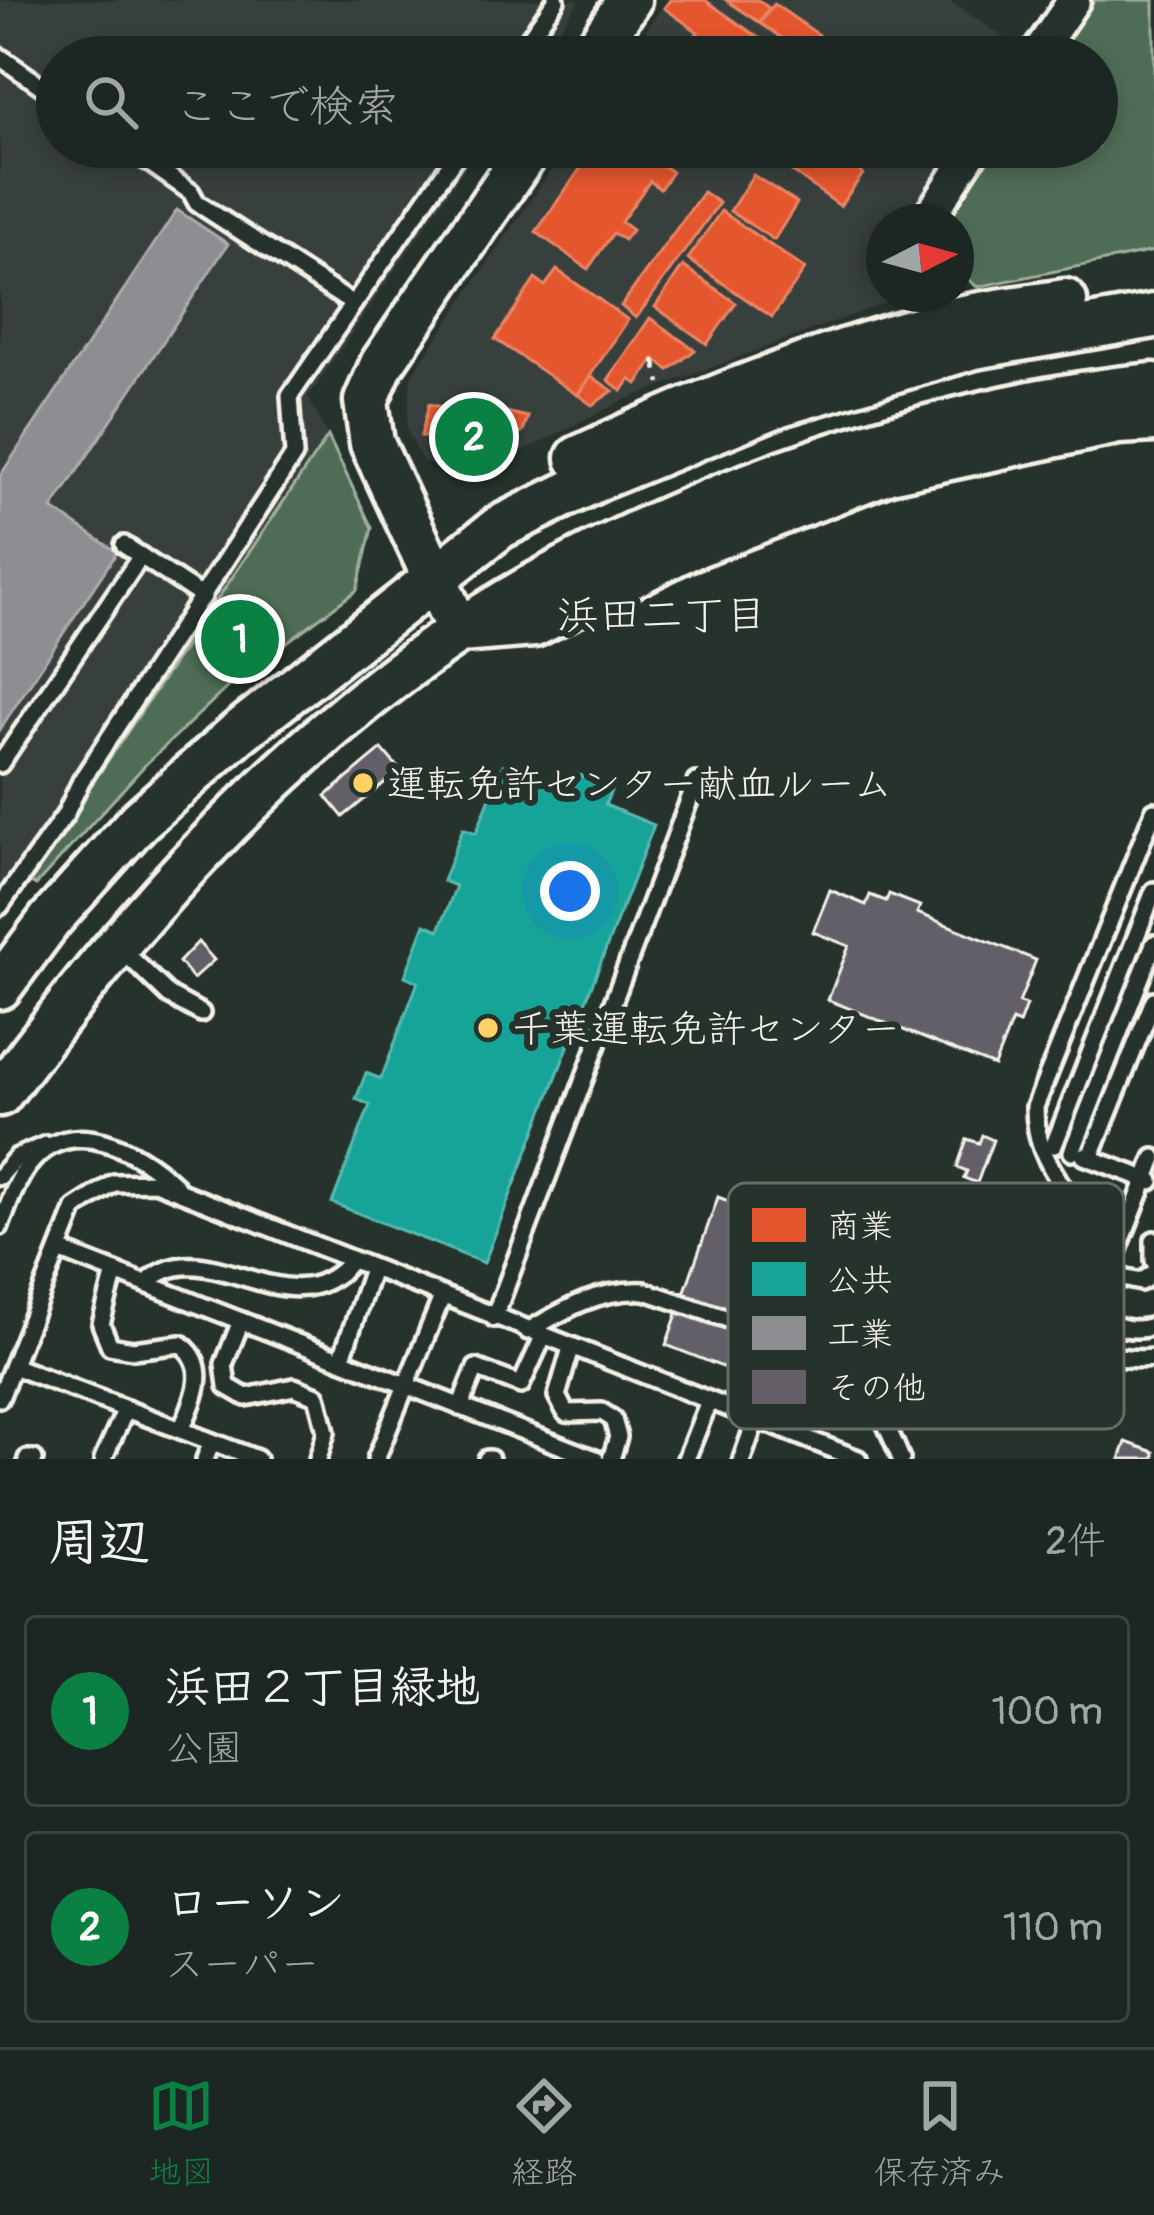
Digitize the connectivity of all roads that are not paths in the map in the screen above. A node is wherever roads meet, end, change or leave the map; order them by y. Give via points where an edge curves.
1 (556, 0) edge
2 (629, 0) edge
3 (1074, 0) edge
4 (531, 36) edge
5 (605, 36) edge
6 (1049, 36) edge
7 (0, 57) edge
8 (36, 82) edge
9 (157, 168) edge
10 (447, 168) edge
11 (516, 168) edge
12 (961, 168) edge
13 (938, 204) edge
14 (1154, 287) edge
15 (352, 304) junction
16 (974, 305) edge
17 (930, 312) edge
18 (1154, 316) edge
19 (1154, 385) edge
20 (1154, 420) edge
21 (124, 545) dead end
22 (141, 556) junction
23 (433, 577) junction
24 (203, 597) junction
25 (459, 631) junction
26 (0, 764) edge
27 (695, 782) dead end
28 (1154, 811) edge
29 (1154, 891) edge
30 (0, 905) edge
31 (1154, 944) edge
32 (116, 946) junction
33 (1096, 956) junction
34 (1124, 966) junction
35 (1148, 976) edge
36 (0, 987) edge
37 (1154, 1000) edge
38 (202, 1013) dead end
39 (0, 1094) edge
40 (1046, 1142) junction
41 (63, 1144) junction
42 (1072, 1152) junction
43 (1154, 1157) edge
44 (1090, 1158) junction
45 (0, 1176) edge
46 (1150, 1180) edge
47 (1057, 1183) edge
48 (183, 1192) junction
49 (0, 1226) edge
50 (1124, 1240) edge
51 (1154, 1240) edge
52 (59, 1250) junction
53 (351, 1261) junction
54 (1154, 1262) edge
55 (372, 1269) junction
56 (115, 1272) junction
57 (1154, 1273) edge
58 (1124, 1278) edge
59 (146, 1284) junction
60 (442, 1298) junction
61 (494, 1318) junction
62 (728, 1319) edge
63 (241, 1321) junction
64 (1154, 1326) edge
65 (1124, 1328) edge
66 (536, 1334) junction
67 (571, 1348) junction
68 (1154, 1358) edge
69 (340, 1360) junction
70 (1124, 1360) edge
71 (13, 1366) junction
72 (406, 1385) junction
73 (0, 1397) edge
74 (709, 1401) junction
75 (460, 1406) junction
76 (728, 1408) edge
77 (126, 1409) junction
78 (752, 1429) edge
79 (780, 1429) edge
80 (888, 1429) edge
81 (181, 1430) junction
82 (212, 1442) junction
83 (591, 1458) edge
84 (850, 1458) edge
85 (103, 1459) edge
86 (205, 1459) edge
87 (257, 1459) edge
88 (318, 1459) edge
89 (376, 1459) edge
90 (611, 1459) edge
91 (686, 1459) edge
92 (742, 1459) edge
93 (901, 1459) edge

1 - 4 lane
2 - 5 street
3 - 6 street
7 - 8 lane
9 - 15 lane via 197,203
10 - 15 lane
11 - 23 street via 382,364 366,401 372,442
12 - 13 street
14 - 16 street
15 - 24 lane via 290,396 294,455
17 - 23 street via 576,459 469,521
18 - 23 street via 974,347 780,404 500,527
19 - 25 street via 1034,403 879,442 605,549
20 - 25 street via 889,471 679,552 534,625
21 - 22 lane
22 - 24 lane
22 - 26 lane
23 - 25 street
23 - 36 street via 139,820
24 - 30 lane
25 - 32 street via 259,792
27 - 61 lane
28 - 33 lane
29 - 34 lane
31 - 35 lane
32 - 38 lane via 170,996
32 - 39 street
33 - 34 lane
33 - 40 lane via 1035,1107
34 - 35 lane
34 - 40 lane
35 - 42 lane
37 - 44 lane
40 - 42 lane
40 - 47 lane via 1042,1158
41 - 45 lane via 25,1153
41 - 48 lane via 106,1141 137,1151
41 - 49 lane via 25,1170
42 - 44 lane
43 - 46 lane
44 - 46 lane
46 - 50 lane
48 - 52 lane via 141,1181 101,1189 75,1208
48 - 53 lane
51 - 54 lane
52 - 56 lane
52 - 71 lane
53 - 55 lane
53 - 59 lane via 323,1280 281,1291 190,1264
55 - 60 lane
55 - 69 lane
56 - 59 lane
56 - 81 lane via 101,1324 110,1346 181,1344 191,1352 200,1385
57 - 58 lane via 1141,1282
59 - 63 lane
60 - 61 lane
60 - 72 lane
61 - 66 lane
62 - 66 lane via 618,1290 586,1298
63 - 69 lane
63 - 88 lane via 224,1364 227,1386 246,1397 294,1388 317,1396 326,1432
64 - 65 lane
66 - 67 lane
66 - 75 lane via 521,1385 476,1368
67 - 74 lane
67 - 90 lane via 559,1401 566,1414 614,1419
68 - 70 lane
69 - 72 lane
71 - 73 lane
71 - 77 lane
72 - 75 lane
72 - 89 lane
74 - 76 lane
74 - 91 lane
75 - 83 lane
77 - 81 lane
77 - 85 lane
78 - 92 lane
79 - 84 lane
80 - 93 lane
81 - 82 lane
82 - 86 lane
82 - 87 lane

